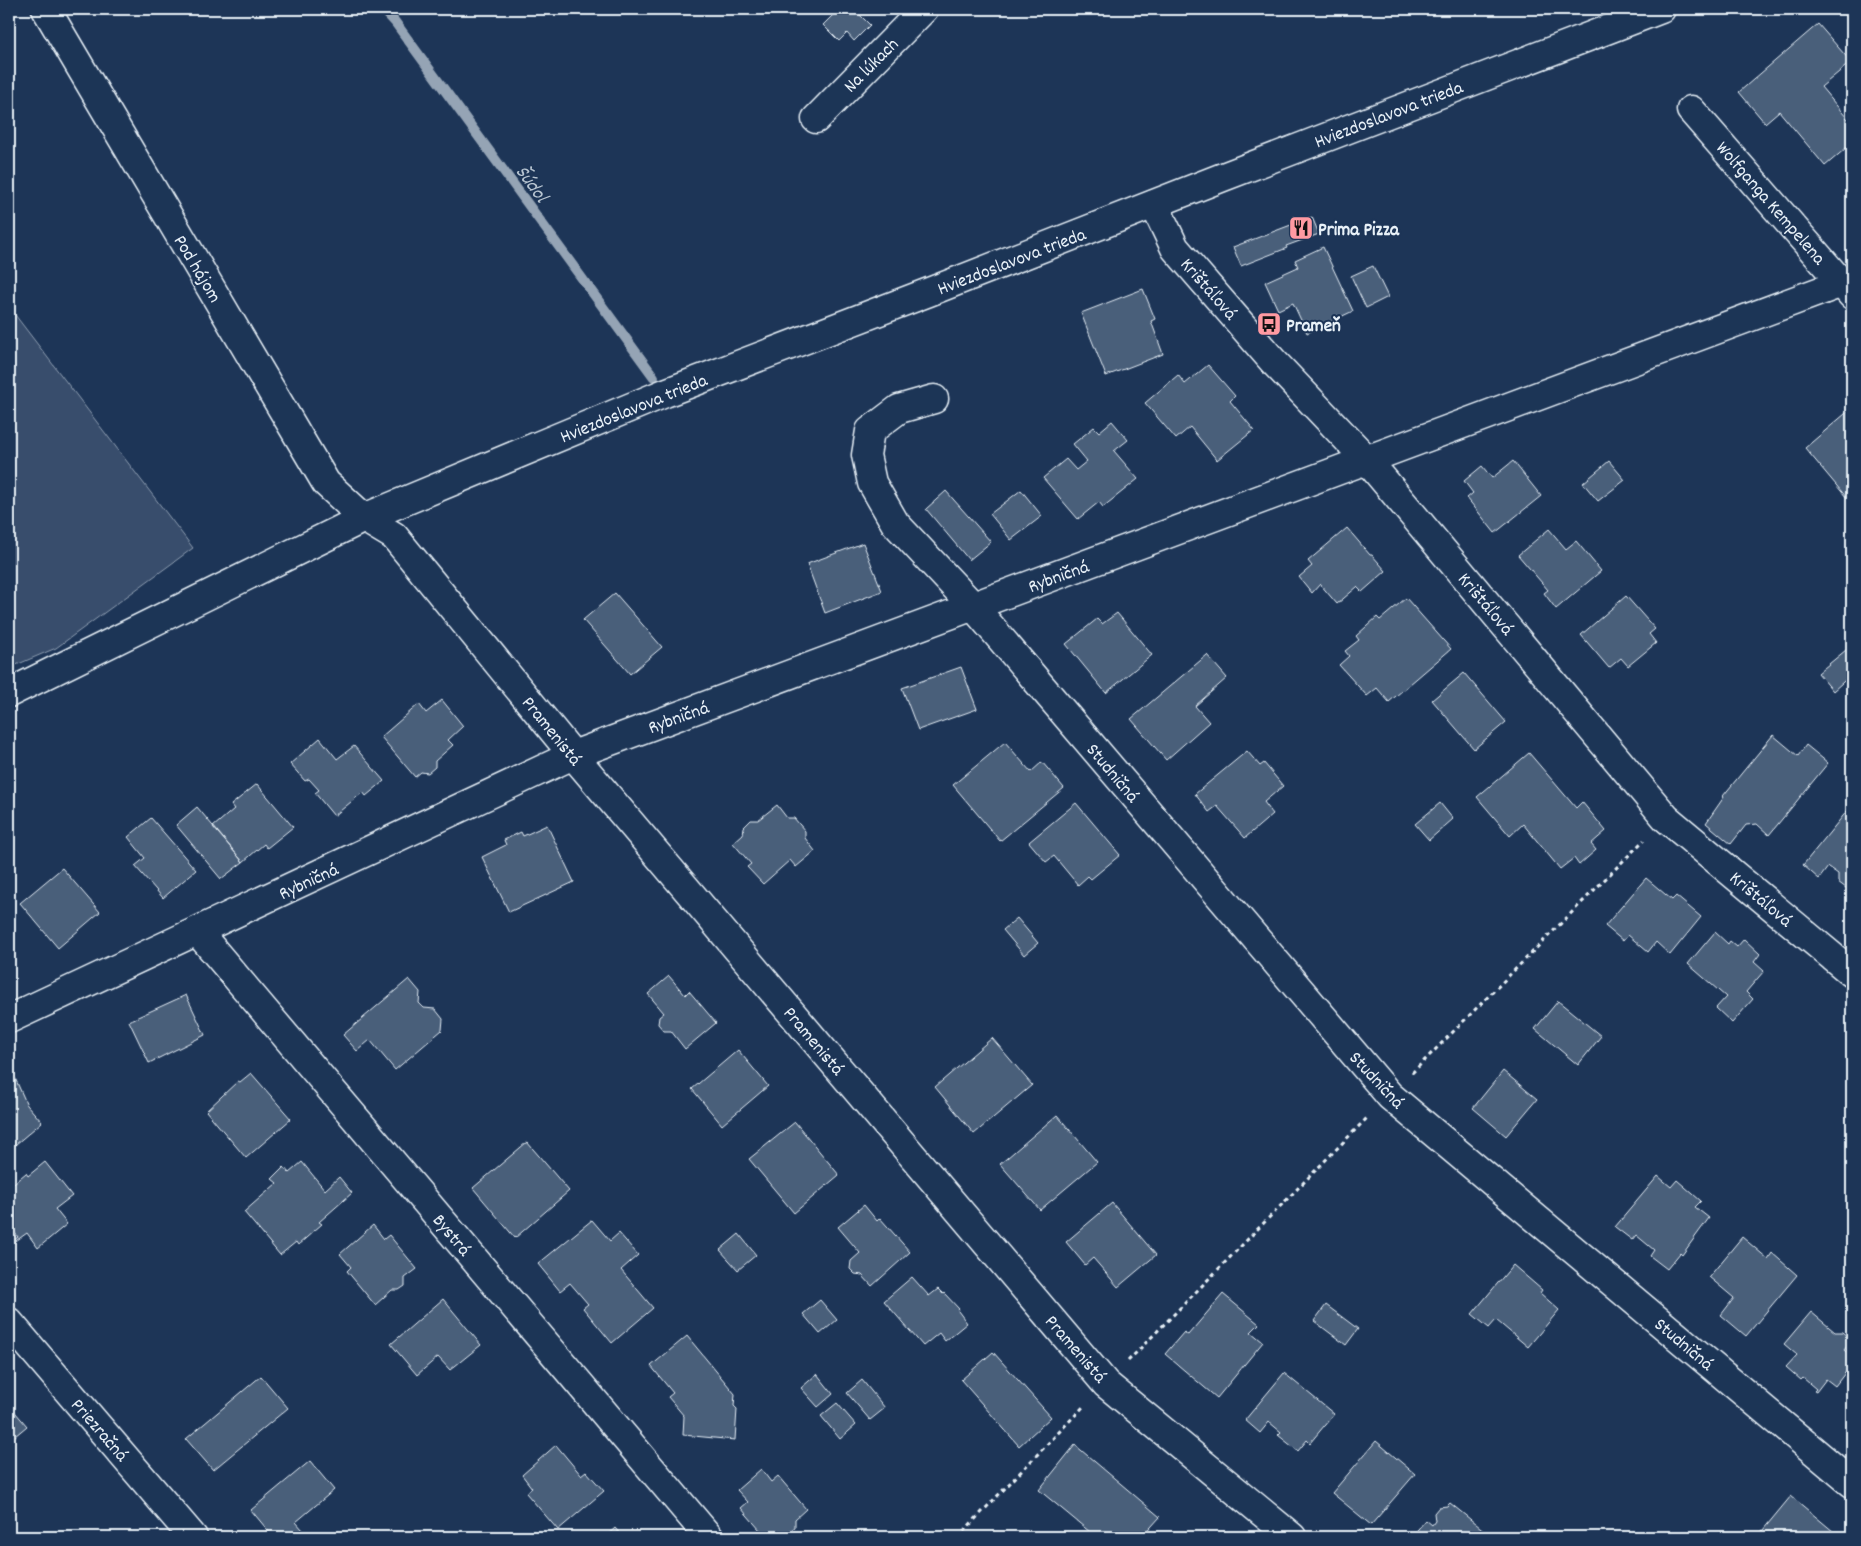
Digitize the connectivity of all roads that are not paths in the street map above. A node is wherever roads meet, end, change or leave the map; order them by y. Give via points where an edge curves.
1 (46, 9) edge
2 (924, 9) edge
3 (1661, 9) edge
4 (1692, 110) dead end
5 (816, 119) dead end
6 (1154, 204) junction
7 (1847, 289) edge
8 (934, 399) dead end
9 (1367, 460) junction
10 (364, 518) junction
11 (973, 606) junction
12 (9, 693) edge
13 (573, 755) junction
14 (198, 932) junction
15 (1852, 973) edge
16 (9, 1020) edge
17 (9, 1322) edge
18 (1852, 1483) edge
19 (193, 1537) edge
20 (709, 1537) edge
21 (1292, 1537) edge

1 - 10 street, Pod hájom via 326,483
2 - 5 street, Na lúkach
3 - 6 street, Hviezdoslavova trieda
4 - 7 street, Wolfganga Kempelena
6 - 9 street, Krištáľová via 1175,248 1273,361
6 - 10 street, Hviezdoslavova trieda via 665,392
7 - 9 street, Rybničná
8 - 11 street, Studničná via 898,409 870,431 866,455 872,483 895,523
9 - 11 street, Rybničná
9 - 15 street, Krištáľová via 1666,818
10 - 12 street, Hviezdoslavova trieda
10 - 13 street, Pramenistá via 394,536
11 - 13 street, Rybničná
11 - 18 street, Studničná via 1390,1096
13 - 14 street, Rybničná
13 - 21 street, Pramenistá via 1106,1384
14 - 16 street, Rybničná
14 - 20 street, Bystrá
17 - 19 street, Priezračná

